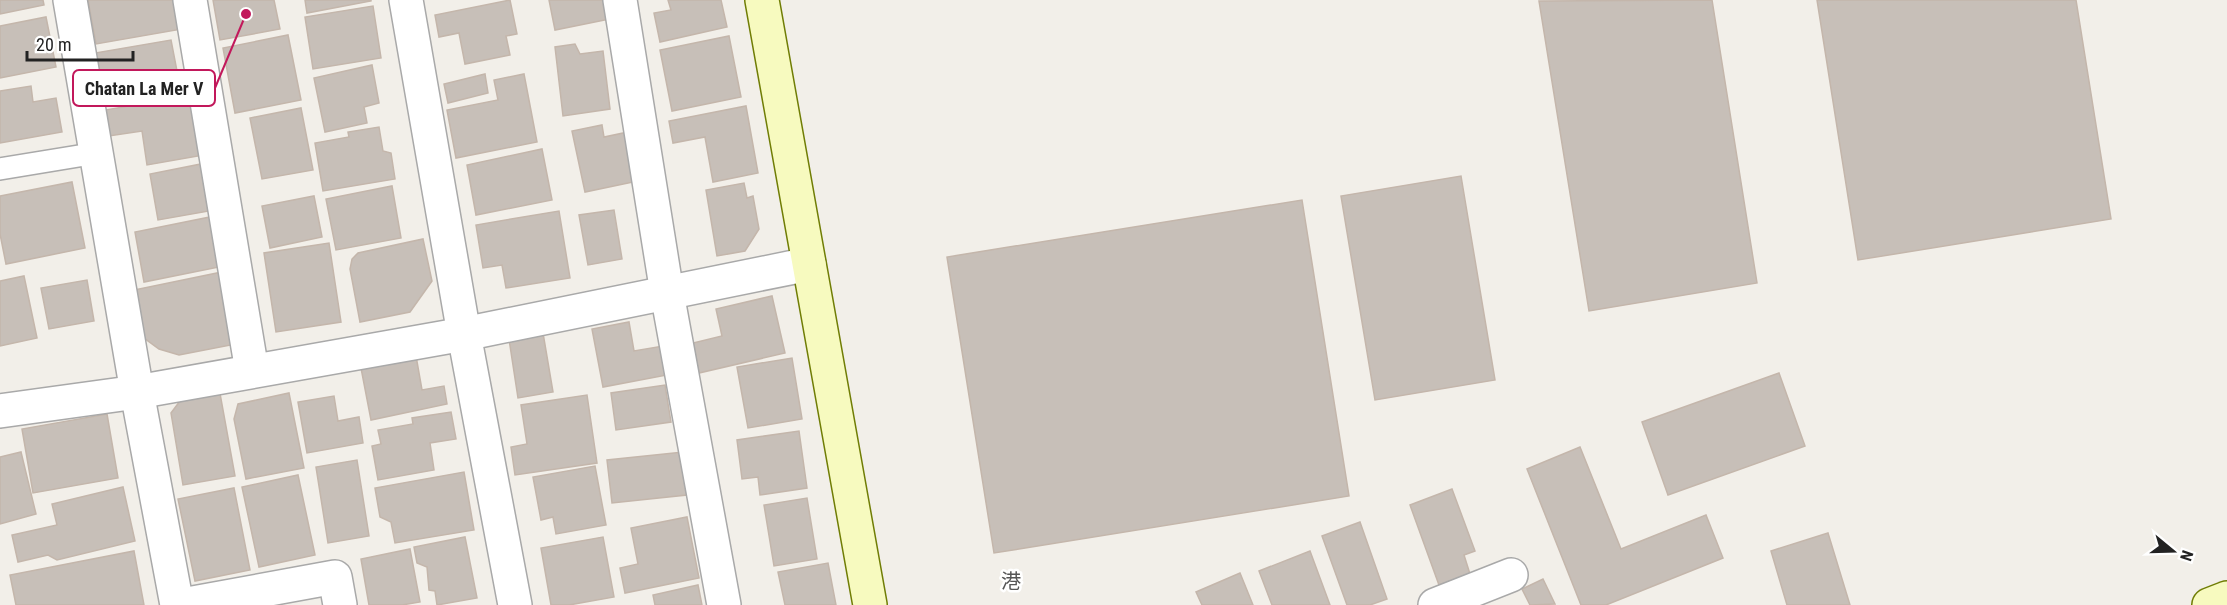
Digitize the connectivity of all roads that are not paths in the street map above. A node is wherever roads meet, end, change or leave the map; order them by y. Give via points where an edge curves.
1 (69, 0) edge
2 (190, 0) edge
3 (406, 0) edge
4 (620, 0) edge
5 (762, 0) edge
6 (97, 153) junction
7 (0, 169) edge
8 (809, 264) junction
9 (667, 293) junction
10 (464, 334) junction
11 (252, 371) junction
12 (137, 392) junction
13 (0, 411) edge
14 (1511, 575) dead end
15 (177, 605) edge
16 (182, 605) edge
17 (340, 605) edge
18 (515, 605) edge
19 (724, 605) edge
20 (870, 605) edge
21 (1435, 605) edge

1 - 6 street
2 - 11 street
3 - 10 street
4 - 9 street
5 - 8 street
6 - 7 lane
6 - 12 street
8 - 9 street
8 - 20 street
9 - 10 street
9 - 19 street
10 - 11 street
10 - 18 street
11 - 12 street
12 - 13 street
12 - 15 street
14 - 21 street
16 - 17 street via 335,576

